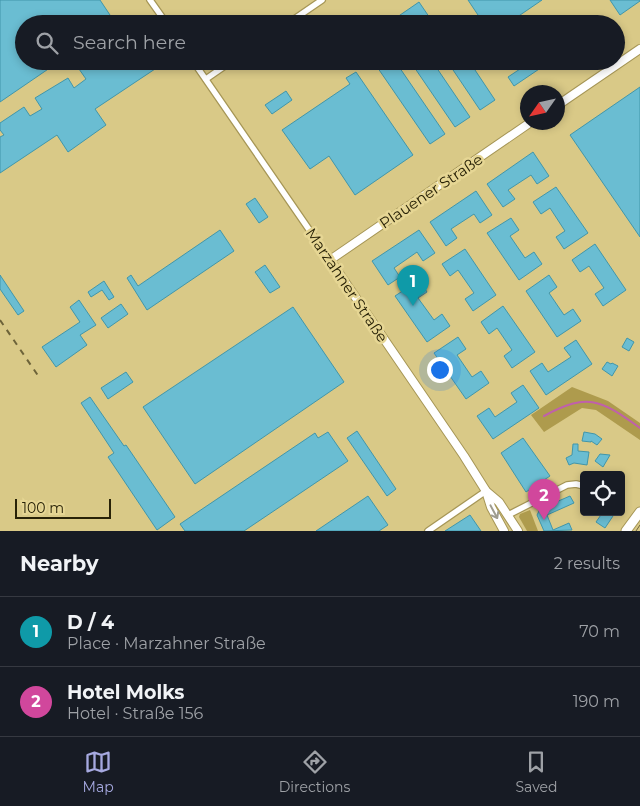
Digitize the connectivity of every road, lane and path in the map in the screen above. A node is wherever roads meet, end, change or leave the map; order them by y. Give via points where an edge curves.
1 (150, 0) edge
2 (322, 0) edge
3 (161, 15) edge
4 (300, 15) edge
5 (640, 49) edge
6 (625, 59) edge
7 (200, 70) edge
8 (219, 70) edge
9 (609, 70) edge
10 (206, 79) junction
11 (565, 100) edge
12 (520, 130) edge
13 (330, 260) junction
14 (580, 485) edge
15 (486, 491) junction
16 (640, 512) edge
17 (508, 515) junction
18 (428, 531) edge
19 (504, 531) edge
20 (518, 531) edge
21 (626, 531) edge

1 - 3 street
2 - 4 street
5 - 6 street
7 - 10 street, Marzahner Straße
8 - 10 street
9 - 11 street
10 - 13 street, Marzahner Straße
12 - 13 street, Plauener Straße
13 - 15 street, Marzahner Straße
14 - 17 street via 567,485
15 - 17 street, Marzahner Straße
15 - 18 street
15 -> 19 street, Marzahner Straße
16 - 21 main road
17 - 20 street, Marzahner Straße

